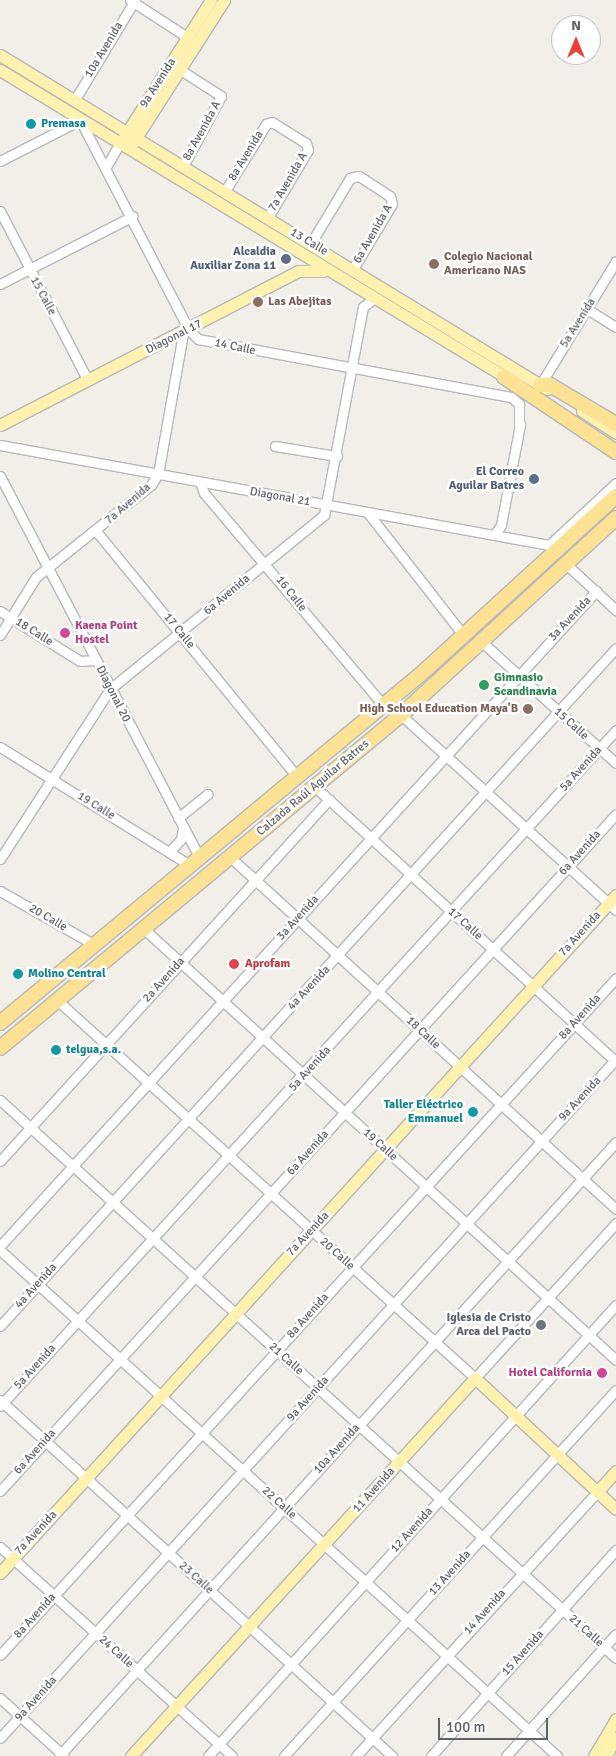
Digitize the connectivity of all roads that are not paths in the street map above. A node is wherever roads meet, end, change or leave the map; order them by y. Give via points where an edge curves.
1 (211, 0) edge
2 (224, 0) edge
3 (133, 1) edge
4 (188, 37) junction
5 (0, 55) edge
6 (180, 69) junction
7 (0, 70) edge
8 (74, 101) junction
9 (80, 120) junction
10 (269, 122) joint
11 (131, 135) junction
12 (125, 146) junction
13 (0, 161) edge
14 (183, 166) junction
15 (106, 167) junction
16 (225, 191) junction
17 (0, 210) edge
18 (133, 216) junction
19 (268, 217) junction
20 (311, 243) junction
21 (616, 262) edge
22 (29, 269) junction
23 (353, 269) junction
24 (334, 274) junction
25 (0, 284) edge
26 (374, 298) junction
27 (587, 309) junction
28 (616, 327) edge
29 (186, 331) junction
30 (352, 369) junction
31 (504, 377) junction
32 (88, 382) junction
33 (540, 385) junction
34 (519, 396) junction
35 (15, 419) junction
36 (616, 424) edge
37 (0, 426) edge
38 (0, 432) edge
39 (616, 433) edge
40 (616, 444) edge
41 (0, 445) edge
42 (275, 446) dead end
43 (616, 452) edge
44 (337, 456) junction
45 (158, 474) junction
46 (0, 476) edge
47 (200, 482) junction
48 (616, 483) edge
49 (616, 496) edge
50 (328, 506) junction
51 (368, 513) junction
52 (616, 518) edge
53 (96, 531) junction
54 (495, 534) junction
55 (554, 546) junction
56 (266, 562) junction
57 (567, 565) junction
58 (48, 568) junction
59 (596, 592) junction
60 (616, 610) edge
61 (0, 611) edge
62 (11, 617) junction
63 (182, 634) junction
64 (0, 635) edge
65 (464, 636) junction
66 (483, 643) junction
67 (616, 648) edge
68 (96, 660) junction
69 (518, 675) junction
70 (110, 689) junction
71 (384, 706) junction
72 (557, 712) junction
73 (401, 715) junction
74 (616, 730) edge
75 (0, 747) edge
76 (599, 749) junction
77 (446, 756) junction
78 (616, 763) edge
79 (49, 777) junction
80 (298, 778) junction
81 (314, 786) junction
82 (485, 791) junction
83 (208, 794) dead end
84 (329, 799) junction
85 (616, 814) edge
86 (178, 818) junction
87 (183, 829) junction
88 (526, 829) junction
89 (371, 838) junction
90 (169, 852) junction
91 (230, 857) junction
92 (0, 859) edge
93 (196, 862) junction
94 (568, 866) junction
95 (411, 874) junction
96 (255, 880) junction
97 (0, 891) edge
98 (614, 903) edge
99 (450, 910) junction
100 (297, 919) junction
101 (144, 929) junction
102 (95, 945) junction
103 (493, 949) junction
104 (338, 956) junction
105 (180, 962) junction
106 (616, 978) edge
107 (533, 986) junction
108 (378, 992) junction
109 (57, 1000) junction
110 (222, 1001) junction
111 (0, 1023) edge
112 (574, 1024) junction
113 (420, 1030) junction
114 (262, 1038) junction
115 (106, 1045) junction
116 (0, 1048) edge
117 (616, 1061) edge
118 (460, 1068) junction
119 (304, 1076) junction
120 (148, 1083) junction
121 (0, 1100) edge
122 (500, 1104) junction
123 (344, 1112) junction
124 (188, 1119) junction
125 (30, 1128) junction
126 (542, 1141) junction
127 (616, 1142) edge
128 (386, 1150) junction
129 (228, 1155) junction
130 (0, 1161) edge
131 (73, 1166) junction
132 (583, 1178) junction
133 (426, 1187) junction
134 (270, 1194) junction
135 (112, 1201) junction
136 (616, 1209) edge
137 (616, 1223) edge
138 (467, 1224) junction
139 (311, 1230) junction
140 (152, 1238) junction
141 (0, 1246) edge
142 (0, 1250) edge
143 (507, 1261) junction
144 (352, 1268) junction
145 (195, 1277) junction
146 (38, 1284) junction
147 (548, 1297) junction
148 (393, 1305) junction
149 (616, 1305) edge
150 (236, 1313) junction
151 (77, 1320) junction
152 (0, 1326) edge
153 (589, 1335) junction
154 (434, 1342) junction
155 (277, 1351) junction
156 (120, 1359) junction
157 (616, 1360) edge
158 (475, 1378) junction
159 (318, 1388) junction
160 (616, 1390) edge
161 (161, 1396) junction
162 (1, 1402) edge
163 (515, 1416) junction
164 (359, 1425) junction
165 (202, 1433) junction
166 (46, 1441) junction
167 (557, 1455) junction
168 (399, 1462) junction
169 (243, 1470) junction
170 (616, 1471) edge
171 (86, 1478) junction
172 (0, 1491) edge
173 (597, 1492) junction
174 (441, 1499) junction
175 (284, 1507) junction
176 (616, 1509) edge
177 (127, 1515) junction
178 (483, 1537) junction
179 (324, 1544) junction
180 (0, 1547) edge
181 (616, 1550) edge
182 (168, 1553) junction
183 (13, 1558) junction
184 (0, 1572) edge
185 (522, 1572) junction
186 (366, 1582) junction
187 (209, 1590) junction
188 (54, 1596) junction
189 (563, 1609) junction
190 (407, 1620) junction
191 (249, 1626) junction
192 (95, 1633) junction
193 (616, 1634) edge
194 (604, 1647) junction
195 (0, 1655) edge
196 (446, 1655) junction
197 (616, 1658) edge
198 (291, 1664) junction
199 (136, 1670) junction
200 (488, 1693) junction
201 (0, 1698) edge
202 (333, 1702) junction
203 (176, 1706) junction
204 (20, 1716) junction
205 (616, 1719) edge
206 (529, 1730) junction
207 (0, 1738) edge
208 (372, 1738) junction
209 (616, 1738) edge
210 (219, 1744) junction
211 (62, 1755) edge
212 (131, 1756) edge
213 (208, 1756) edge
214 (232, 1756) edge
215 (284, 1756) edge
216 (356, 1756) edge
217 (392, 1756) edge
218 (431, 1756) edge
219 (506, 1756) edge
220 (557, 1756) edge
221 (594, 1756) edge
222 (606, 1756) edge

1 - 4 main road, 9a Avenida
2 - 6 main road, 9a Avenida
3 - 4 street
3 - 8 street, 10a Avenida
4 - 11 main road, 9a Avenida
5 - 8 main road, 13 Calle
6 - 11 main road, 9a Avenida
6 - 14 street, 8a Avenida A via 222,96
7 - 9 main road, 13 Calle
8 - 11 main road, 13 Calle
9 - 12 main road, 13 Calle
9 - 13 street
9 - 15 street
10 - 16 street, 8a Avenida
10 - 19 street, 7a Avenida A via 308,146
11 - 12 main road, 9a Avenida
11 - 14 main road, 13 Calle
12 - 15 street, 9a Avenida
12 - 24 main road, 13 Calle
14 - 16 main road, 13 Calle
15 - 18 street
16 - 19 main road, 13 Calle
17 - 22 street, 15 Calle
18 - 22 street
18 - 29 street
19 - 20 main road, 13 Calle
20 - 23 main road, 13 Calle
20 - 23 street, 6a Avenida A via 353,175 392,199
21 - 27 street, 5a Avenida
22 - 25 street
22 - 32 street, 15 Calle
23 - 33 main road, 13 Calle
24 - 26 main road, 13 Calle
24 - 29 main road, Diagonal 17 via 315,268 298,270
26 - 30 street via 363,307
26 - 31 main road, 13 Calle
27 - 28 street
27 - 33 street, 5a Avenida
29 - 30 street, 14 Calle via 198,339
29 - 32 main road, Diagonal 17
29 - 45 street, 7a Avenida
30 - 34 street, 14 Calle
30 - 44 street
31 - 34 highway
31 - 40 main road, 13 Calle
32 - 35 main road, Diagonal 17
33 - 36 highway via 550,385
33 - 39 main road, 13 Calle
34 - 43 highway
34 - 54 street via 525,406 501,525
35 - 37 main road, Diagonal 17
35 - 38 main road, Diagonal 17
41 - 45 street, Diagonal 21
42 - 44 street
44 - 50 street
45 - 47 street, Diagonal 21
45 - 53 street, 7a Avenida via 151,485
46 - 58 street, Diagonal 20
47 - 50 street, Diagonal 21
47 - 56 street, 16 Calle via 204,493
48 - 55 street, Calzada Raúl Aguilar Batres
49 - 55 highway, Calzada Raúl Aguilar Batres
50 - 51 street, Diagonal 21
50 - 56 street, 6a Avenida via 319,519
51 - 54 street, Diagonal 21
51 - 65 street
52 - 57 highway, Calzada Raúl Aguilar Batres
53 - 58 street, 7a Avenida
53 - 63 street, 17 Calle
54 - 55 street, Diagonal 21
55 - 65 highway, Calzada Raúl Aguilar Batres
56 - 63 street, 6a Avenida
56 - 71 street, 16 Calle
57 - 59 street
57 - 66 highway, Calzada Raúl Aguilar Batres
58 - 62 street, 7a Avenida via 36,577
58 - 68 street, Diagonal 20
59 - 60 street
59 - 69 street, 3a Avenida
61 - 62 street, 18 Calle
62 - 64 street, 7a Avenida
62 - 68 street, 18 Calle via 80,661
63 - 70 street, 6a Avenida
63 - 80 street, 17 Calle
65 - 71 highway, Calzada Raúl Aguilar Batres
66 - 69 street, 15 Calle
66 - 73 highway, Calzada Raúl Aguilar Batres
67 - 72 street, 4a Avenida
68 - 70 street, Diagonal 20
69 - 72 street, 15 Calle
69 - 77 street, 3a Avenida
70 - 79 street, 6a Avenida
70 - 86 street, Diagonal 20
71 - 80 highway, Calzada Raúl Aguilar Batres
72 - 76 street, 15 Calle
72 - 82 street, 4a Avenida
73 - 77 street
73 - 81 highway, Calzada Raúl Aguilar Batres
74 - 76 street, 5a Avenida
75 - 79 street, 19 Calle
76 - 78 street, 15 Calle
76 - 88 street, 5a Avenida
77 - 82 street
77 - 89 street, 3a Avenida
79 - 90 street, 19 Calle
79 - 92 street, 6a Avenida
80 - 93 highway, Calzada Raúl Aguilar Batres
81 - 84 street, 17 Calle
81 - 91 highway, Calzada Raúl Aguilar Batres
82 - 88 street
82 - 95 street, 4a Avenida
83 - 86 street
84 - 89 street, 17 Calle
84 - 96 street, 2a Avenida
85 - 94 street, 6a Avenida
86 - 87 street, Diagonal 20
87 - 90 street via 181,839
87 - 93 street, Diagonal 20
88 - 94 street
88 - 99 street, 5a Avenida
89 - 95 street, 17 Calle
89 - 100 street, 3a Avenida
90 - 93 street, 19 Calle
91 - 96 street, 18 Calle
91 - 101 highway, Calzada Raúl Aguilar Batres
93 - 102 highway, Calzada Raúl Aguilar Batres
94 - 98 street
94 - 103 street, 6a Avenida
95 - 99 street, 17 Calle
95 - 104 street, 4a Avenida
96 - 100 street, 18 Calle
96 - 105 street, 2a Avenida
97 - 102 street, 20 Calle
98 - 107 main road, 7a Avenida
99 - 103 street, 17 Calle
99 - 108 street, 5a Avenida
100 - 104 street, 18 Calle
100 - 110 street, 3a Avenida
101 - 105 street, 19 Calle
101 - 109 highway, Calzada Raúl Aguilar Batres
102 - 111 highway, Calzada Raúl Aguilar Batres
103 - 107 street, 17 Calle
103 - 113 street, 6a Avenida
104 - 108 street, 18 Calle
104 - 114 street, 4a Avenida
105 - 110 street, 19 Calle
105 - 115 street, 2a Avenida
106 - 112 street, 8a Avenida
107 - 112 street, 17 Calle
107 - 118 main road, 7a Avenida
108 - 113 street, 18 Calle
108 - 119 street, 5a Avenida
109 - 115 street, 20 Calle
109 - 116 highway, Calzada Raúl Aguilar Batres
110 - 114 street, 19 Calle
110 - 120 street, 3a Avenida
112 - 117 street, 17 Calle
112 - 122 street, 8a Avenida
113 - 118 street, 18 Calle
113 - 123 street, 6a Avenida
114 - 119 street, 19 Calle
114 - 124 street, 4a Avenida
115 - 120 street, 20 Calle
115 - 125 street, 2a Avenida
117 - 126 street, 9a Avenida
118 - 122 street, 18 Calle
118 - 128 main road, 7a Avenida
119 - 123 street, 19 Calle
119 - 129 street, 5a Avenida
120 - 124 street, 20 Calle
120 - 131 street, 3a Avenida
121 - 125 street, 21 Calle
122 - 126 street, 18 Calle
122 - 133 street, 8a Avenida
123 - 128 street, 19 Calle
123 - 134 street, 6a Avenida
124 - 129 street, 20 Calle
124 - 135 street, 4a Avenida
125 - 130 street, 2a Avenida
125 - 131 street, 21 Calle
126 - 132 street, 18 Calle
126 - 138 street, 9a Avenida
127 - 132 street, 10a Avenida
128 - 133 street, 19 Calle
128 - 139 main road, 7a Avenida
129 - 134 street, 20 Calle
129 - 140 street, 5a Avenida
131 - 135 street, 21 Calle
131 - 141 street, 3a Avenida
132 - 136 street, 18 Calle
132 - 143 street, 10a Avenida
133 - 138 street, 19 Calle
133 - 144 street, 8a Avenida
134 - 139 street, 20 Calle
134 - 145 street, 6a Avenida
135 - 140 street, 21 Calle
135 - 146 street, 4a Avenida
137 - 147 street, 11 Avenida
138 - 143 street, 19 Calle
138 - 148 street, 9a Avenida
139 - 144 street, 20 Calle
139 - 150 main road, 7a Avenida
140 - 145 street, 21 Calle
140 - 151 street, 5a Avenida
142 - 146 street, 22 Calle
143 - 147 street, 19 Calle
143 - 154 street, 10a Avenida
144 - 148 street, 20 Calle
144 - 155 street, 8a Avenida
145 - 150 street, 21 Calle
145 - 156 street, 6a Avenida
146 - 151 street, 22 Calle
146 - 152 street, 4a Avenida
147 - 153 street, 19 Calle
147 - 158 street, 11 Avenida
148 - 154 street, 20 Calle
148 - 159 street, 9a Avenida
149 - 153 street, 12 Avenida
150 - 155 street, 21 Calle
150 - 161 main road, 7a Avenida
151 - 156 street, 22 Calle
151 - 162 street, 5a Avenida
153 - 157 street, 19 Calle
153 - 163 street, 12 Avenida
154 - 158 street, 20 Calle
154 - 164 street, 10a Avenida
155 - 159 street, 21 Calle
155 - 165 street, 8a Avenida
156 - 161 street, 22 Calle
156 - 166 street, 6a Avenida
158 - 163 main road, 20 Calle
158 - 168 main road, 11 Avenida
159 - 164 street, 21 Calle
159 - 169 street, 9a Avenida
160 - 167 street, 13 Avenida
161 - 165 street, 22 Calle
161 - 171 main road, 7a Avenida
162 - 166 street, 23 Calle
163 - 167 main road, 20 Calle
163 - 174 street, 12 Avenida
164 - 168 street, 21 Calle
164 - 175 street, 10a Avenida
165 - 169 street, 22 Calle
165 - 177 street, 8a Avenida
166 - 171 street, 23 Calle
166 - 172 street, 6a Avenida
167 - 173 main road, 20 Calle
167 - 178 street, 13 Avenida
168 - 174 street, 21 Calle
168 - 179 main road, 11 Avenida
169 - 175 street, 22 Calle
169 - 182 street, 9a Avenida
170 - 173 main road, 14 Avenida
171 - 177 street, 23 Calle
171 - 183 main road, 7a Avenida
173 - 176 main road, 20 Calle
173 - 185 street, 14 Avenida
174 - 178 street, 21 Calle
174 - 186 street, 12 Avenida
175 - 179 street, 22 Calle
175 - 187 street, 10a Avenida
177 - 182 street, 23 Calle
177 - 188 street, 8a Avenida
178 - 185 street, 21 Calle
178 - 190 street, 13 Avenida
179 - 186 street, 22 Calle
179 - 191 main road, 11 Avenida
180 - 183 street, 24 Calle
181 - 189 street, 15 Avenida
182 - 187 street, 23 Calle
182 - 192 street, 9a Avenida
183 - 184 main road, 7a Avenida
183 - 188 street, 24 Calle
185 - 189 street, 21 Calle
185 - 196 street, 14 Avenida
186 - 190 street, 22 Calle
186 - 198 street, 12 Avenida
187 - 191 street, 23 Calle
187 - 199 street, 10a Avenida
188 - 192 street, 24 Calle
188 - 195 street, 8a Avenida
189 - 194 street, 21 Calle
189 - 200 street, 15 Avenida
190 - 196 street, 22 Calle
190 - 202 street, 13 Avenida
191 - 198 street, 23 Calle
191 - 203 main road, 11 Avenida
192 - 199 street, 24 Calle
192 - 204 street, 9a Avenida
193 - 194 street
194 - 197 street, 21 Calle
194 - 206 street
196 - 200 street, 22 Calle
196 - 208 street, 14 Avenida
198 - 202 street, 23 Calle
198 - 210 street, 12 Avenida
199 - 203 street, 24 Calle
199 - 211 street, 10a Avenida
200 - 206 street, 22 Calle
200 - 218 street, 15 Avenida
201 - 204 street
202 - 208 street, 23 Calle
202 - 215 street, 13 Avenida
203 - 210 street, 24 Calle
203 - 212 main road, 11 Avenida
204 - 207 street, 9a Avenida
204 - 211 street
205 - 221 main road
206 - 219 street
206 - 220 street, 22 Calle
208 - 216 street, 14 Avenida
208 - 217 street, 23 Calle
209 - 222 main road
210 - 213 street, 12 Avenida
210 - 214 street, 24 Calle

